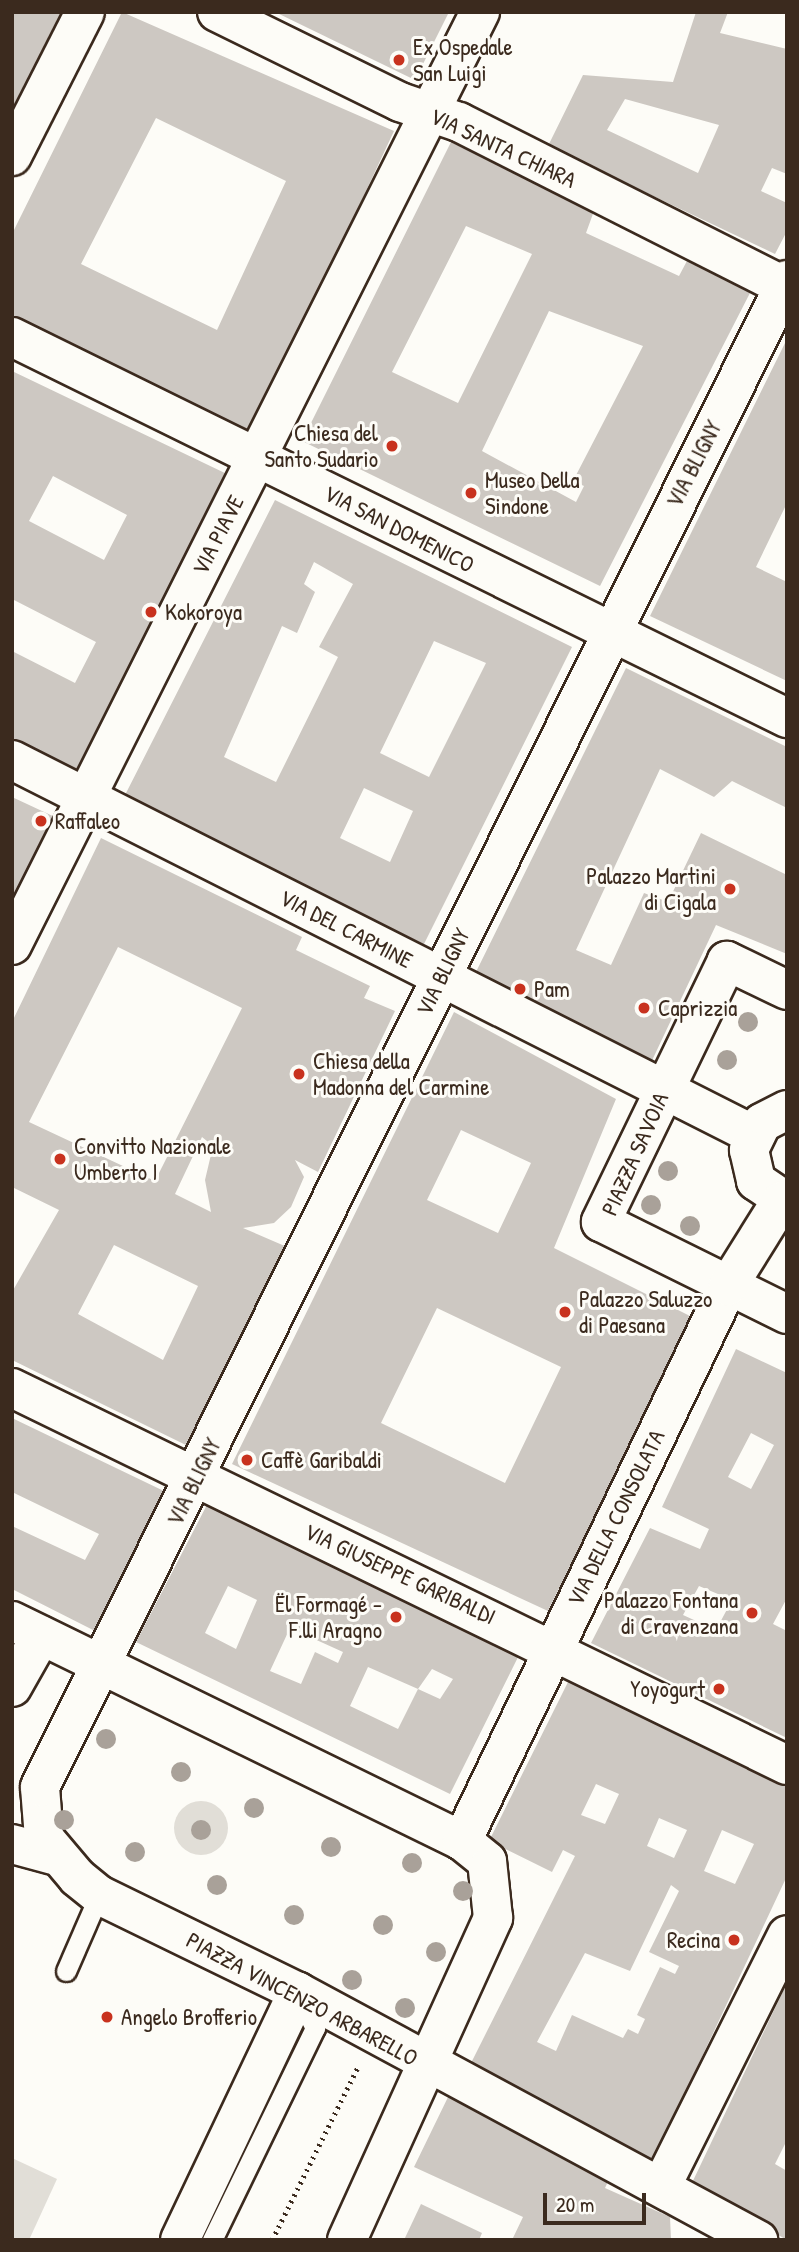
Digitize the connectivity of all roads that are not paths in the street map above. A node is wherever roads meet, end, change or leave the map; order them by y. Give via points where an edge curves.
1 (85, 12) edge
2 (217, 12) edge
3 (480, 12) edge
4 (431, 113) junction
5 (12, 156) edge
6 (786, 285) edge
7 (12, 337) edge
8 (258, 458) junction
9 (607, 634) junction
10 (787, 718) edge
11 (12, 760) edge
12 (84, 797) junction
13 (12, 945) edge
14 (443, 975) junction
15 (787, 990) edge
16 (663, 1088) junction
17 (787, 1110) edge
18 (754, 1135) junction
19 (784, 1202) edge
20 (728, 1286) junction
21 (787, 1314) edge
22 (12, 1388) edge
23 (196, 1478) junction
24 (27, 1628) edge
25 (552, 1647) junction
26 (103, 1667) junction
27 (12, 1687) edge
28 (787, 1765) edge
29 (462, 1841) junction
30 (12, 1844) edge
31 (53, 1855) junction
32 (99, 1895) junction
33 (787, 1935) edge
34 (66, 1971) dead end
35 (298, 1992) junction
36 (430, 2065) junction
37 (663, 2183) junction
38 (180, 2240) edge
39 (212, 2240) edge
40 (327, 2240) edge
41 (347, 2240) edge
42 (758, 2240) edge

1 - 5 street
2 - 4 street, VIA SANTA CHIARA
3 - 4 street, VIA PIAVE
4 - 6 street, VIA SANTA CHIARA
4 - 8 street, VIA PIAVE
6 - 9 street, VIA BLIGNY
7 - 8 street, VIA SAN DOMENICO
8 - 9 street, VIA SAN DOMENICO
8 - 12 street, VIA PIAVE
9 - 10 street, VIA SAN DOMENICO
9 - 14 street, VIA BLIGNY
11 - 12 street, VIA DEL CARMINE
12 - 13 street, VIA PIAVE
12 - 14 street, VIA DEL CARMINE
14 - 16 street, VIA DEL CARMINE
14 - 23 street, VIA BLIGNY
15 - 16 street, PIAZZA SAVOIA via 727,961
16 - 18 street, VIA DEL CARMINE
16 - 20 street, PIAZZA SAVOIA via 601,1222
17 - 18 street
18 - 19 street via 750,1166 762,1187
19 - 20 street, VIA DELLA CONSOLATA
20 - 21 street, PIAZZA SAVOIA
20 - 25 street, VIA DELLA CONSOLATA
22 - 23 street, VIA GIUSEPPE GARIBALDI
23 - 25 street, VIA GIUSEPPE GARIBALDI
23 - 26 street, VIA BLIGNY
24 - 26 street, PIAZZA VINCENZO ARBARELLO
24 - 27 street, PIAZZA VINCENZO ARBARELLO
25 - 28 street, VIA GIUSEPPE GARIBALDI
25 - 29 street, VIA DELLA CONSOLATA
26 - 29 street, PIAZZA VINCENZO ARBARELLO
26 - 31 street, PIAZZA VINCENZO ARBARELLO via 40,1787 40,1819
29 - 36 street, PIAZZA VINCENZO ARBARELLO via 487,1861 493,1918
30 - 31 street, PIAZZA VINCENZO ARBARELLO
31 - 32 street, PIAZZA VINCENZO ARBARELLO
32 - 34 lane
32 - 35 street, PIAZZA VINCENZO ARBARELLO
33 - 37 street
35 - 36 street, PIAZZA VINCENZO ARBARELLO
35 - 38 street
35 - 39 lane via 315,2028
36 - 37 street
36 - 40 lane via 409,2072
36 - 41 street
37 - 42 street

